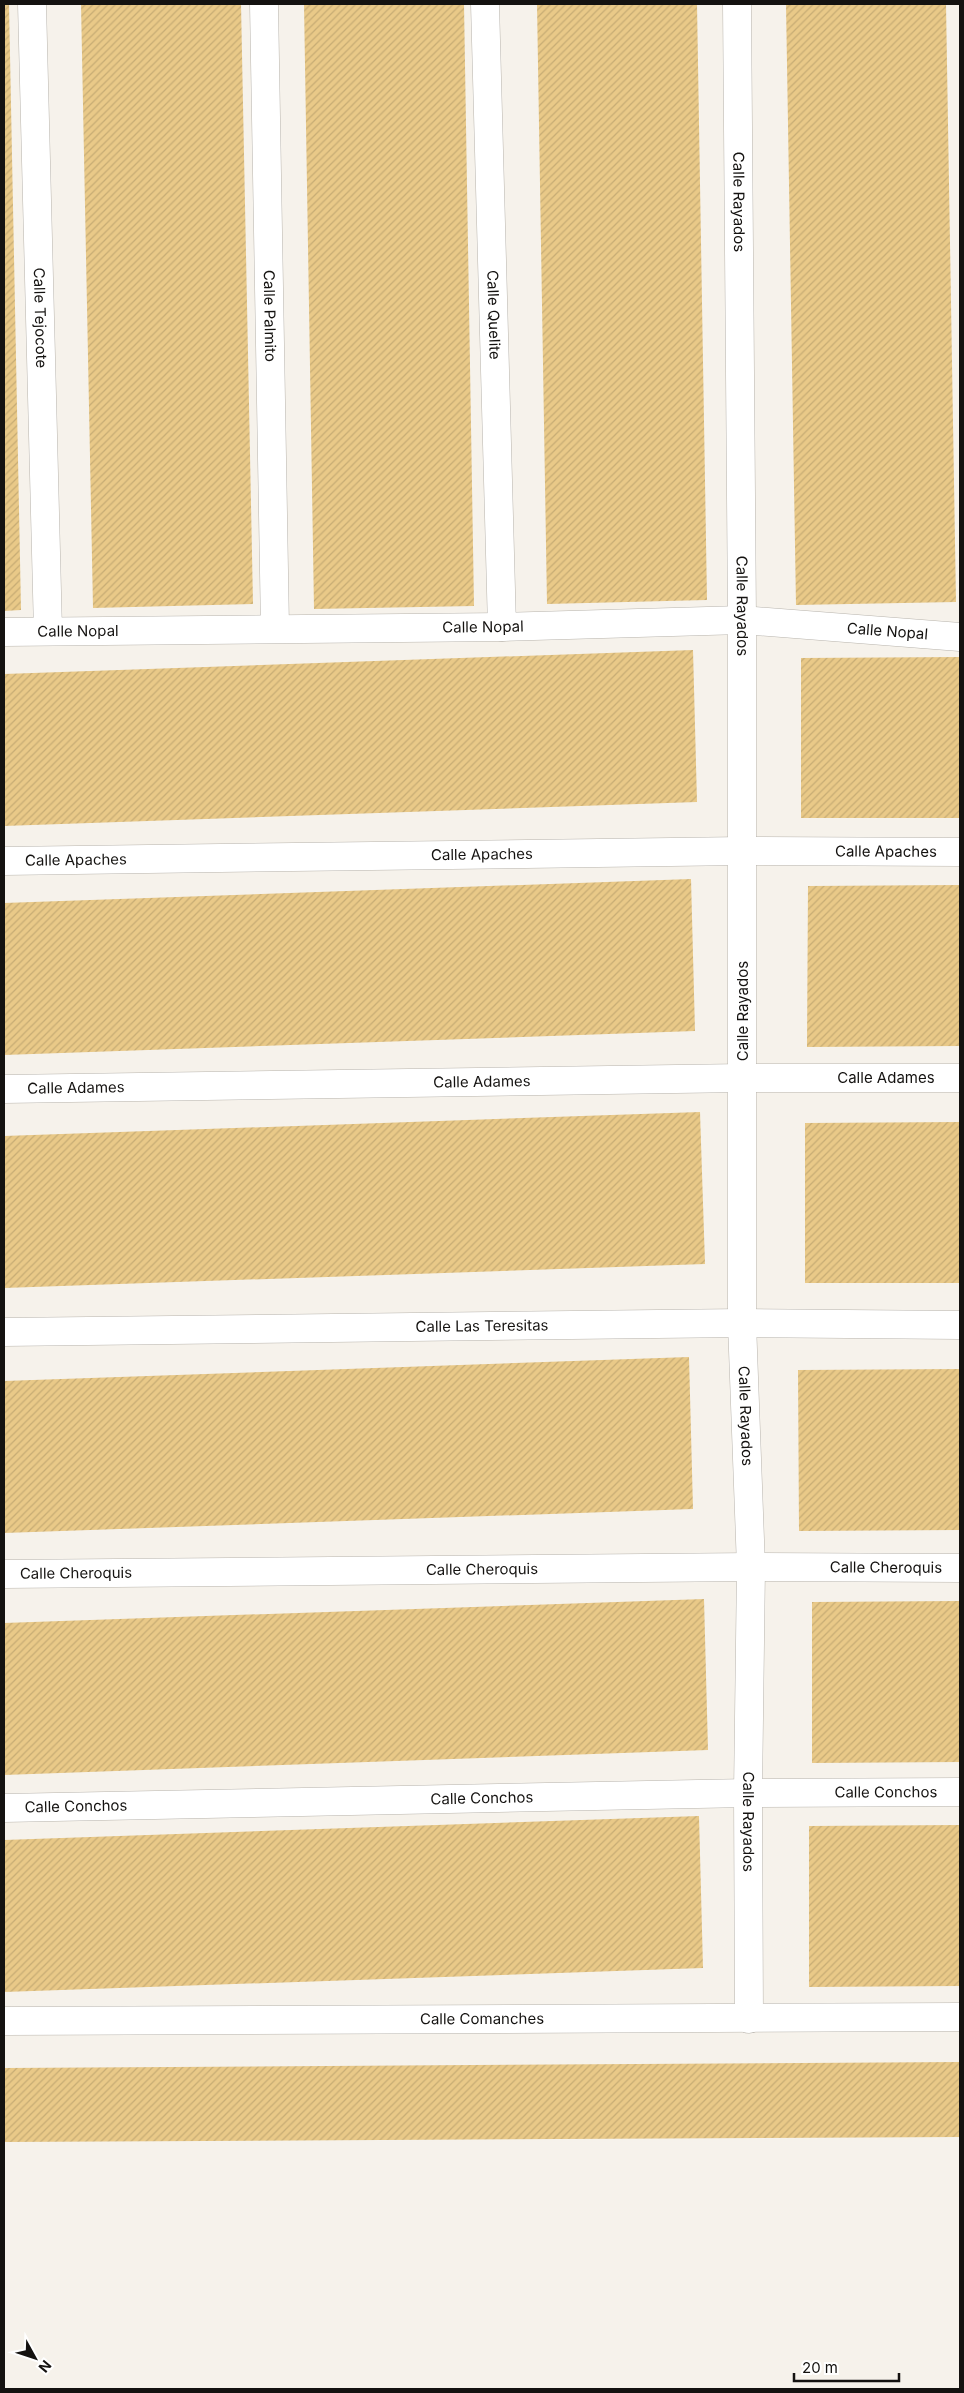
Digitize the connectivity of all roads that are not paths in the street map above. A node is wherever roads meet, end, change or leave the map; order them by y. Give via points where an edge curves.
1 (32, 4) edge
2 (264, 4) edge
3 (485, 4) edge
4 (737, 4) edge
5 (742, 620) junction
6 (502, 627) junction
7 (275, 628) junction
8 (48, 631) junction
9 (4, 632) edge
10 (960, 637) edge
11 (743, 851) junction
12 (960, 852) edge
13 (4, 861) edge
14 (743, 1078) junction
15 (960, 1078) edge
16 (4, 1089) edge
17 (742, 1323) junction
18 (960, 1325) edge
19 (4, 1332) edge
20 (752, 1567) junction
21 (960, 1568) edge
22 (4, 1574) edge
23 (960, 1792) edge
24 (748, 1793) junction
25 (4, 1808) edge
26 (960, 2018) edge
27 (749, 2019) junction
28 (4, 2021) edge

1 - 8 street, Calle Tejocote
2 - 7 street, Calle Palmito
3 - 6 street, Calle Quelite
4 - 5 street, Calle Rayados
5 - 6 street, Calle Nopal
5 - 10 street, Calle Nopal
5 - 11 street, Calle Rayados
6 - 7 street, Calle Nopal
7 - 8 street, Calle Nopal
8 - 9 street, Calle Nopal
11 - 12 street, Calle Apaches
11 - 13 street, Calle Apaches
11 - 14 street, Calle Rayados
14 - 15 street, Calle Adames
14 - 16 street, Calle Adames
14 - 17 street, Calle Rayados
17 - 18 street, Calle Las Teresitas
17 - 19 street, Calle Las Teresitas
17 - 20 street, Calle Rayados
20 - 21 street, Calle Cheroquis
20 - 22 street, Calle Cheroquis
20 - 24 street, Calle Rayados
23 - 24 street, Calle Conchos
24 - 25 street, Calle Conchos
24 - 27 street, Calle Rayados
26 - 27 street, Calle Comanches
27 - 28 street, Calle Comanches

